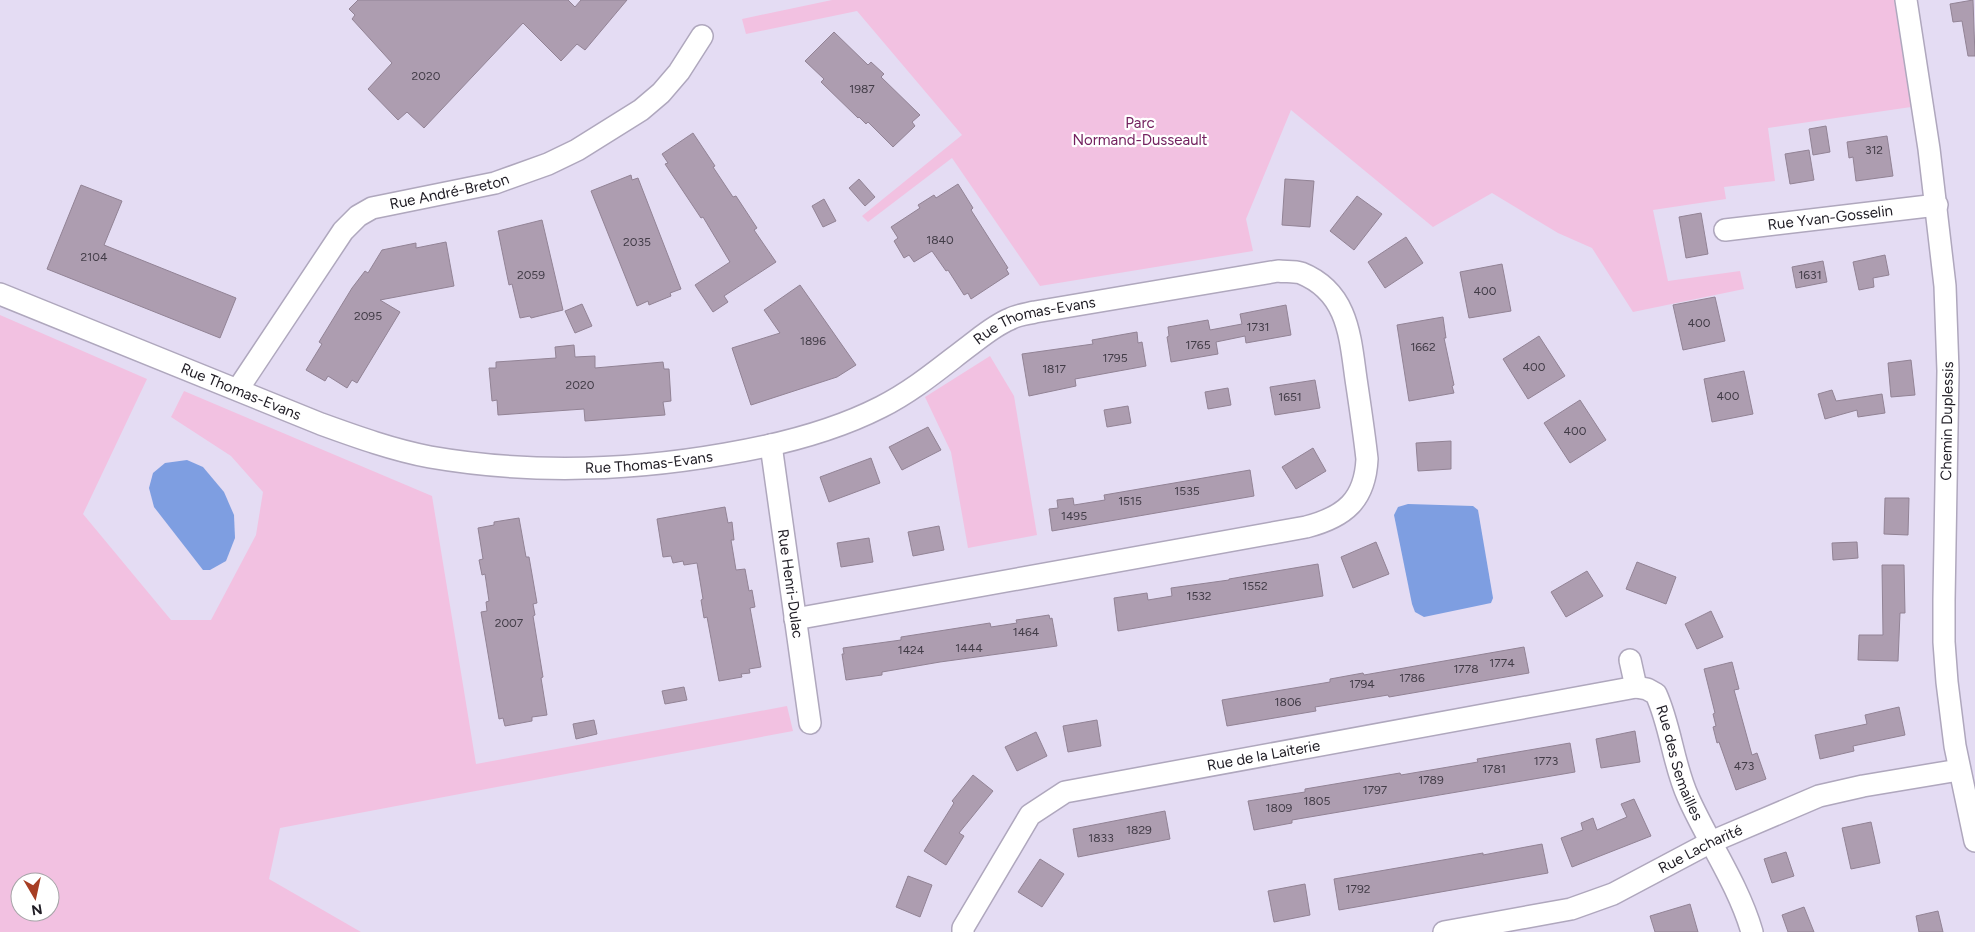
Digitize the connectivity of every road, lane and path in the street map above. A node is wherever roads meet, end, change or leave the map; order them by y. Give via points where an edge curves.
1 (1906, 0) edge
2 (702, 36) dead end
3 (1937, 205) junction
4 (1725, 230) dead end
5 (0, 294) edge
6 (238, 389) junction
7 (771, 445) junction
8 (795, 619) junction
9 (1630, 660) dead end
10 (1636, 687) junction
11 (810, 723) dead end
12 (1959, 770) junction
13 (1975, 841) edge
14 (1711, 842) junction
15 (963, 932) edge
16 (1444, 932) edge
17 (1752, 932) edge

1 - 3 street, Chemin Duplessis
2 - 6 street, Rue André-Breton via 661,93 641,110 577,150 495,183 392,203 358,216 343,231
3 - 4 street, Rue Yvan-Gosselin
3 - 12 street, Chemin Duplessis via 1945,286 1948,371 1944,642
5 - 6 street, Rue Thomas-Evans
6 - 7 street, Rue Thomas-Evans via 371,442 429,456 484,464 612,468 676,462
7 - 8 street, Rue Henri-Dulac
7 - 8 street, Rue Thomas-Evans via 798,440 881,407 913,388 1010,318 1278,271 1300,273 1332,294 1342,310 1349,331 1368,459 1360,492 1347,508 1328,521
8 - 11 street, Rue Henri-Dulac
9 - 10 street
10 - 14 street, Rue des Semailles via 1647,688 1656,694 1679,775
10 - 15 street, Rue de la Laiterie via 1065,792 1030,815
12 - 13 street, Chemin Duplessis
12 - 14 street, Rue Lacharité via 1819,796
14 - 16 street, Rue Lacharité via 1613,894 1571,909
14 - 17 street, Rue des Semailles

